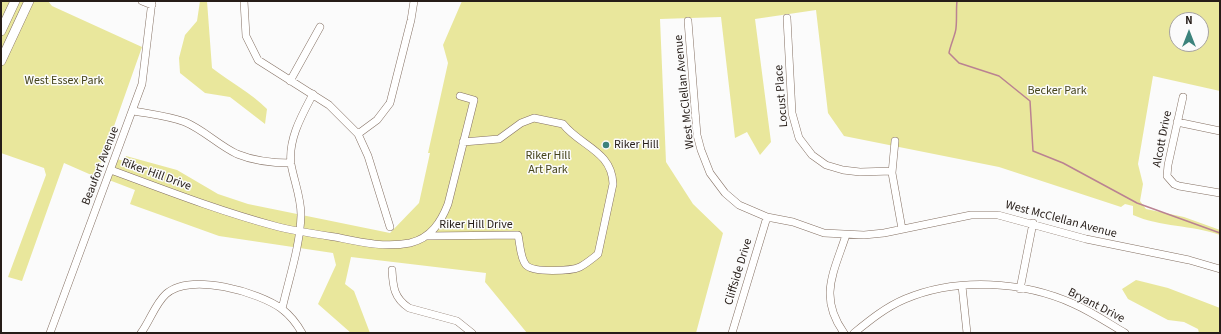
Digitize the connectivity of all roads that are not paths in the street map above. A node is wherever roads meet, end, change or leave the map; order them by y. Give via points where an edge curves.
1 (15, 1) edge
2 (29, 1) edge
3 (142, 1) edge
4 (244, 1) edge
5 (414, 1) edge
6 (152, 3) edge
7 (787, 18) dead end
8 (688, 21) dead end
9 (320, 27) dead end
10 (1, 31) edge
11 (1, 61) edge
12 (290, 81) junction
13 (313, 94) junction
14 (460, 96) dead end
15 (1183, 97) dead end
16 (134, 111) junction
17 (1177, 122) junction
18 (1220, 131) edge
19 (358, 134) junction
20 (895, 141) dead end
21 (463, 142) junction
22 (291, 163) junction
23 (111, 170) junction
24 (892, 171) junction
25 (1220, 192) edge
26 (767, 217) junction
27 (1033, 223) junction
28 (390, 227) dead end
29 (902, 229) junction
30 (300, 231) junction
31 (846, 235) junction
32 (426, 236) junction
33 (392, 270) dead end
34 (1220, 270) edge
35 (962, 286) junction
36 (1020, 288) junction
37 (282, 309) junction
38 (50, 333) edge
39 (141, 333) edge
40 (302, 333) edge
41 (472, 333) edge
42 (732, 333) edge
43 (844, 333) edge
44 (854, 333) edge
45 (967, 333) edge
46 (1125, 333) edge

1 - 10 main road
2 - 11 main road
3 - 6 street
4 - 12 street via 246,36 253,52 266,66
5 - 19 street via 410,27 390,103 377,120
6 - 16 street, Beaufort Avenue via 144,77
7 - 24 street, Locust Place via 792,113 799,138 812,155 826,165 843,170
8 - 26 street, West McClellan Avenue via 697,135 705,162 718,184 732,199
9 - 12 street
12 - 13 street
13 - 19 street via 335,110
13 - 22 street via 295,133
14 - 21 street, Riker Hill Drive via 474,100
15 - 17 street, Alcott Drive
16 - 22 street via 183,121 233,151 248,157 274,163
16 - 23 street, Beaufort Avenue
17 - 18 street
17 - 25 street, Alcott Drive via 1167,171 1170,180 1179,186
19 - 28 street via 368,156
20 - 24 street
21 - 32 street, Riker Hill Drive via 442,218
21 - 32 street, Riker Hill Drive via 499,139 521,123 534,118 563,124 570,133 596,150 613,174 598,254 579,267 566,270 534,269 523,261 518,235
22 - 30 street via 300,202
23 - 30 street, Riker Hill Drive via 275,226
23 - 38 street, Beaufort Avenue
24 - 29 street
26 - 31 street, West McClellan Avenue via 793,222 824,233
26 - 42 street, Cliffside Drive
27 - 29 street, West McClellan Avenue via 985,214
27 - 34 street, West McClellan Avenue via 1086,239 1189,260
27 - 36 street
29 - 31 street, West McClellan Avenue via 884,233
30 - 32 street, Riker Hill Drive via 379,246 411,243
30 - 37 street
31 - 43 street via 829,291 834,317
33 - 41 street via 395,292 403,304 456,321
35 - 36 street, Bryant Drive via 997,285
35 - 44 street, Bryant Drive via 929,291 905,299 877,314
35 - 45 street
36 - 46 street, Bryant Drive via 1075,305
37 - 39 street via 233,290 209,284 190,284 166,294
37 - 40 street

